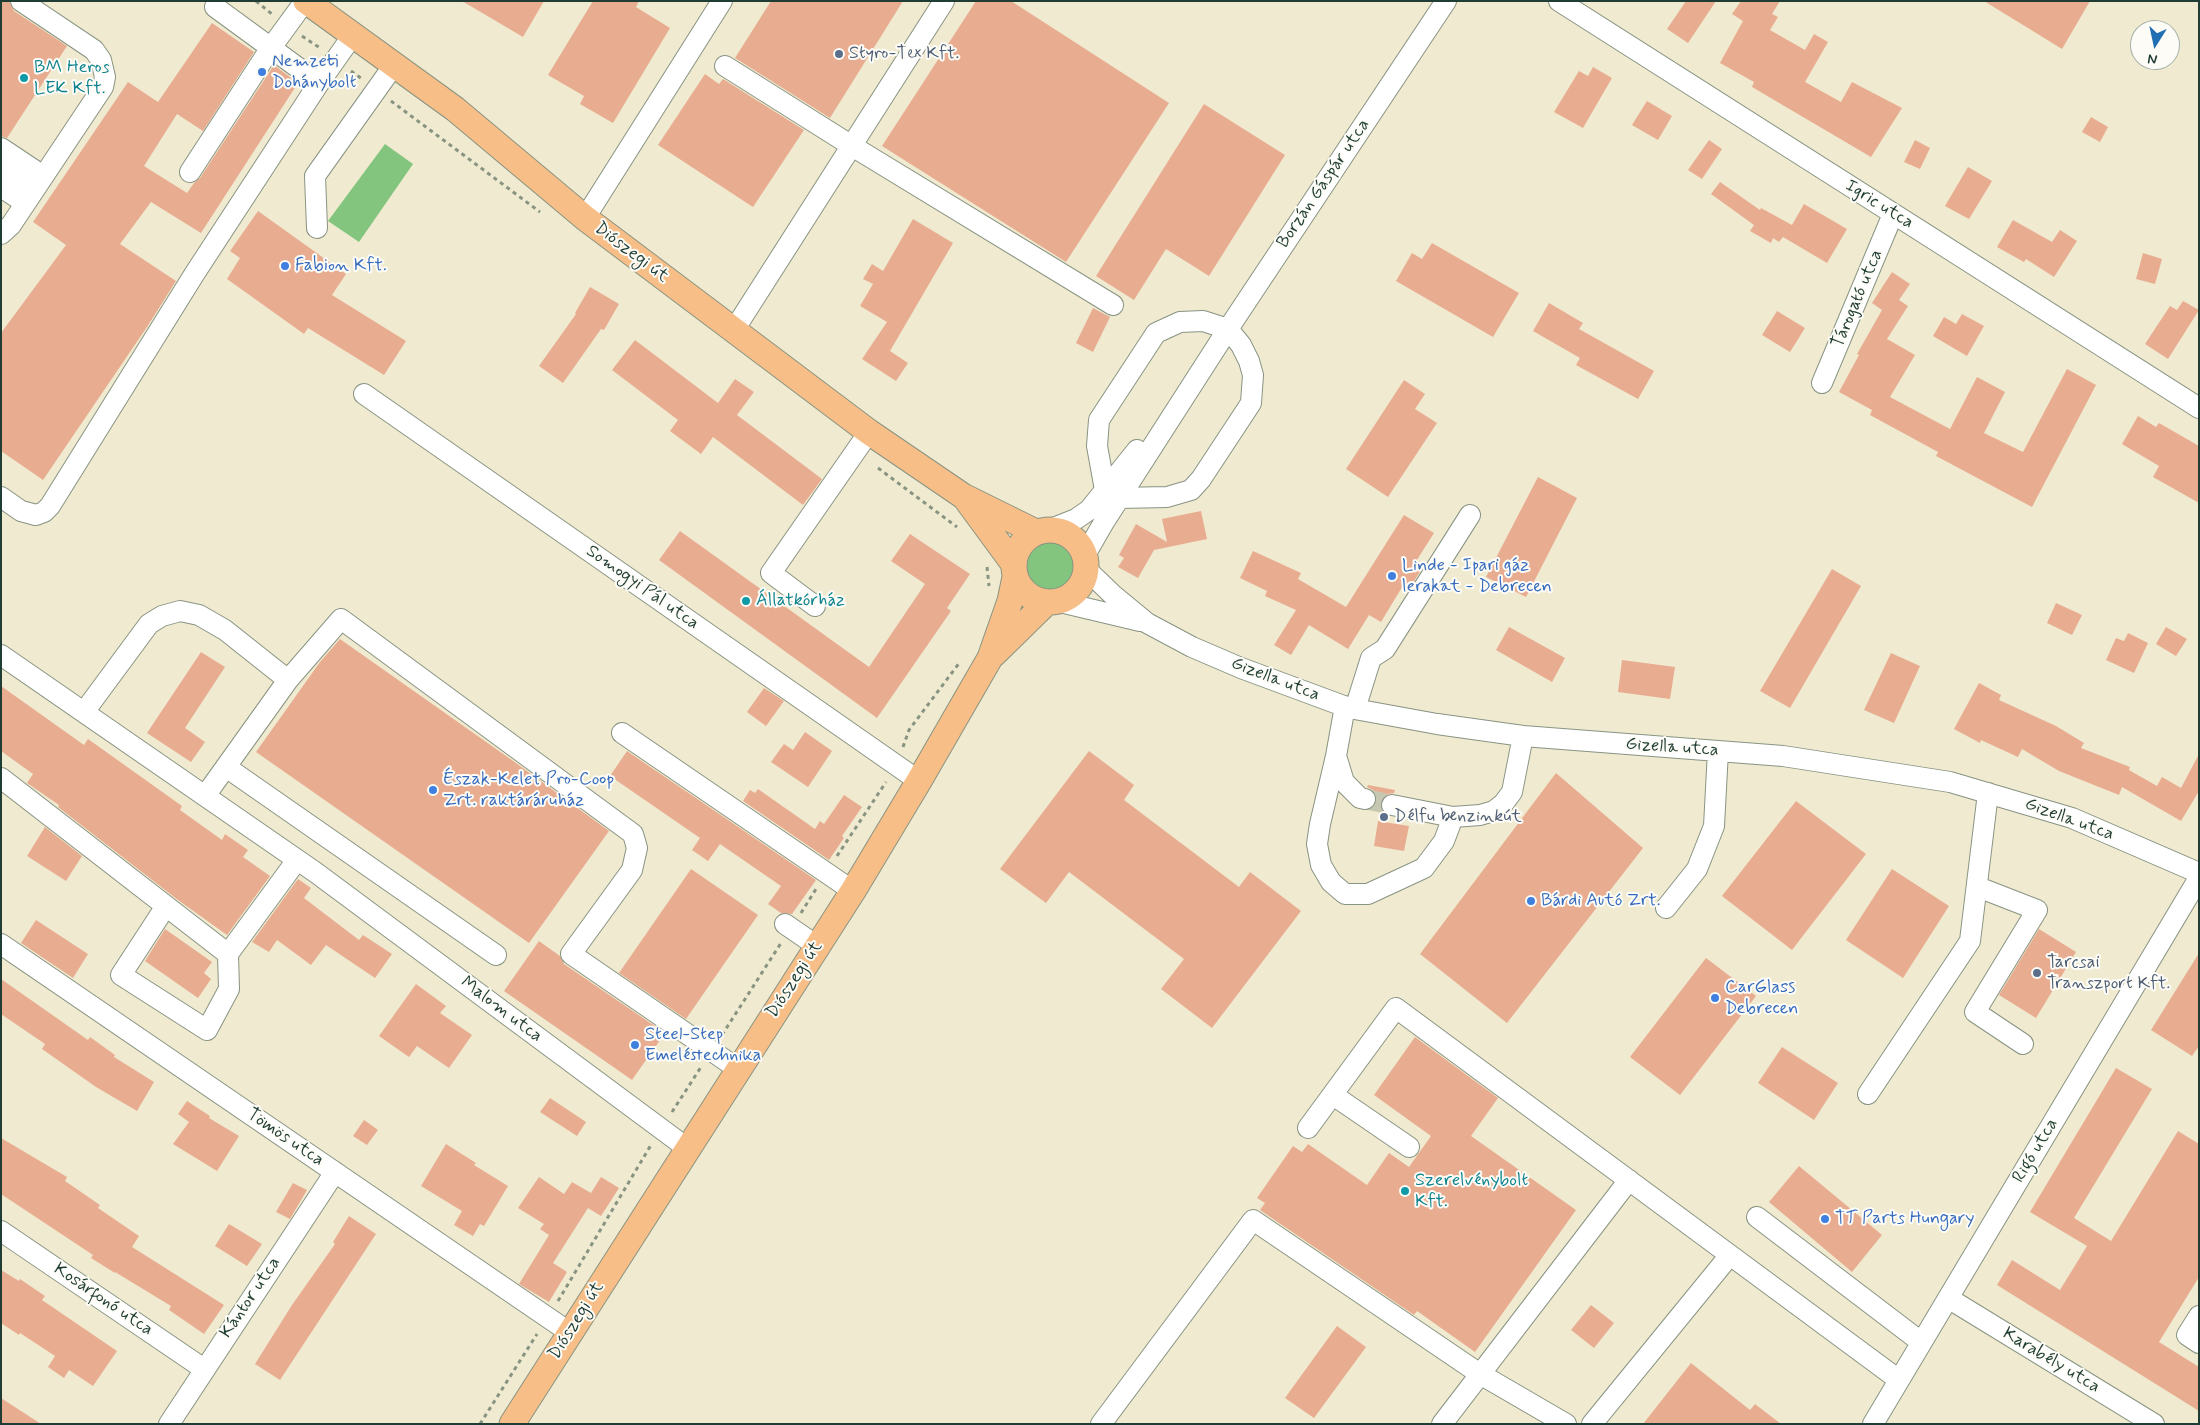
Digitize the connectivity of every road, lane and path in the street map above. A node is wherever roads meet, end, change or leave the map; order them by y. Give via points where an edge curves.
1 (21, 1) edge
2 (256, 1) edge
3 (305, 1) edge
4 (722, 1) edge
5 (944, 1) edge
6 (1446, 1) edge
7 (1558, 1) edge
8 (215, 7) dead end
9 (288, 26) junction
10 (353, 35) junction
11 (270, 49) junction
12 (336, 60) junction
13 (394, 65) junction
14 (725, 66) dead end
15 (319, 83) junction
16 (377, 91) junction
17 (852, 146) junction
18 (1, 148) edge
19 (1, 166) edge
20 (190, 172) dead end
21 (1, 187) edge
22 (35, 189) junction
23 (1893, 214) junction
24 (544, 215) dead end
25 (585, 218) junction
26 (317, 228) dead end
27 (1, 234) edge
28 (1113, 304) dead end
29 (1228, 328) junction
30 (734, 330) junction
31 (1822, 383) dead end
32 (364, 394) dead end
33 (2199, 408) edge
34 (862, 442) junction
35 (1112, 494) junction
36 (963, 496) junction
37 (1, 497) edge
38 (1470, 515) dead end
39 (962, 531) dead end
40 (1044, 531) junction
41 (986, 559) dead end
42 (1086, 562) junction
43 (1014, 570) junction
44 (990, 594) dead end
45 (1053, 602) junction
46 (815, 606) dead end
47 (1147, 623) junction
48 (1, 655) edge
49 (965, 655) dead end
50 (990, 658) junction
51 (288, 680) junction
52 (1350, 707) junction
53 (84, 712) junction
54 (622, 733) dead end
55 (1522, 736) junction
56 (1718, 751) junction
57 (1336, 756) junction
58 (896, 766) junction
59 (226, 767) junction
60 (1, 778) edge
61 (919, 781) junction
62 (1988, 793) junction
63 (205, 796) junction
64 (1365, 799) tunnel mouth
65 (1392, 805) tunnel mouth
66 (1453, 817) junction
67 (297, 860) junction
68 (2199, 873) edge
69 (826, 874) junction
70 (2199, 878) edge
71 (1978, 887) junction
72 (853, 891) junction
73 (166, 906) junction
74 (1666, 908) dead end
75 (788, 926) junction
76 (1, 944) edge
77 (817, 946) junction
78 (228, 954) junction
79 (496, 955) dead end
80 (2023, 1044) dead end
81 (711, 1051) junction
82 (738, 1069) junction
83 (1868, 1094) dead end
84 (1333, 1095) junction
85 (1308, 1128) dead end
86 (661, 1129) junction
87 (1409, 1147) dead end
88 (687, 1148) junction
89 (335, 1172) junction
90 (1629, 1180) junction
91 (1757, 1216) dead end
92 (1, 1231) edge
93 (1730, 1255) junction
94 (1948, 1298) junction
95 (2199, 1316) edge
96 (548, 1318) junction
97 (569, 1332) junction
98 (1922, 1342) junction
99 (2199, 1343) edge
100 (204, 1369) junction
101 (1480, 1374) junction
102 (1899, 1380) junction
103 (1104, 1422) edge
104 (169, 1424) edge
105 (480, 1424) edge
106 (512, 1424) edge
107 (1442, 1424) edge
108 (1566, 1424) edge
109 (1592, 1424) edge
110 (1873, 1424) edge
111 (2154, 1424) edge

1 - 22 street via 94,50 104,67 103,87
2 - 9 path
3 - 9 street
3 - 10 main road, Diószegi út
4 - 25 street
5 - 17 street
6 - 29 street, Borzán Gáspár utca
7 - 23 street, Igric utca
8 - 11 street
9 - 11 street
9 - 12 path
10 - 12 street
10 - 13 main road, Diószegi út
11 - 15 street
11 - 20 street
12 - 15 street
12 - 16 path
13 - 16 street
13 - 25 main road, Diószegi út via 455,108
14 - 17 street
15 - 37 street via 195,273 50,506 36,515 21,511
16 - 24 path
16 - 26 street via 316,176
17 - 28 street
17 - 30 street
18 - 22 street
19 - 22 street
21 - 22 street
22 - 27 street via 11,225
23 - 31 street, Tárogató utca
23 - 33 street, Igric utca
25 - 30 main road, Diószegi út
29 - 35 street, Borzán Gáspár utca via 1205,367
29 - 35 street via 1203,321 1180,322 1156,332 1099,420 1097,446
29 - 35 street via 1241,345 1252,375 1251,404 1201,479 1191,490 1167,497
30 - 34 main road, Diószegi út
32 - 58 street, Somogyi Pál utca
34 - 36 main road, Diószegi út
34 - 39 path
34 - 46 street via 771,573
35 - 40 street, Borzán Gáspár utca via 1082,514
35 - 42 street, Borzán Gáspár utca
36 - 40 main road, Diószegi út
36 - 43 main road, Diószegi út
38 - 52 street via 1386,649 1371,658
40 - 42 main road via 1066,533 1078,542
40 - 43 main road via 1025,539 1017,550
41 - 44 path
42 - 45 main road via 1083,584 1073,595
42 - 47 street, Gizella utca via 1113,595
43 - 45 main road via 1021,589 1032,598
43 - 50 main road, Diószegi út via 1010,601
45 - 47 street, Gizella utca
45 - 50 main road, Diószegi út
47 - 52 street, Gizella utca via 1192,648
48 - 53 street, Malom utca
49 - 58 path via 909,730
50 - 61 main road, Diószegi út
51 - 53 street via 225,630 199,614 180,611 149,624
51 - 59 street
51 - 81 street via 342,619 633,834 637,848 632,870 571,954 680,1034
52 - 55 street, Gizella utca
52 - 57 street
53 - 63 street, Malom utca
54 - 69 street
55 - 56 street, Gizella utca
55 - 66 street via 1512,792 1503,804 1480,815
56 - 62 street, Gizella utca via 1783,756 1950,782
56 - 74 street via 1714,826 1696,869
57 - 64 street via 1344,782
57 - 66 street via 1317,844 1321,865 1345,894 1368,894 1424,868 1444,841
58 - 61 street, Somogyi Pál utca
58 - 69 path
59 - 63 street
59 - 79 street
60 - 73 street
61 - 72 main road, Diószegi út
62 - 68 street, Gizella utca via 2072,818
62 - 71 street
63 - 67 street, Malom utca
65 - 66 street
67 - 78 street
67 - 86 street, Malom utca via 633,1101
69 - 72 street
69 - 75 path
70 - 94 street, Rigó utca
71 - 80 street via 2037,910 1974,1012
71 - 83 street via 1970,941
72 - 77 main road, Diószegi út
73 - 78 street
73 - 78 street via 121,975 206,1030 229,989
75 - 77 street
75 - 81 path
76 - 89 street, Tömös utca
77 - 82 main road, Diószegi út
81 - 82 street
81 - 86 path
82 - 88 main road, Diószegi út
84 - 85 street
84 - 87 street
84 - 90 street via 1396,1008
86 - 88 street, Malom utca
86 - 96 path
88 - 97 main road, Diószegi út
89 - 96 street, Tömös utca
89 - 100 street, Kántor utca
90 - 93 street
90 - 101 street
91 - 98 street
92 - 100 street, Kosárfonó utca
93 - 102 street
93 - 109 street
94 - 98 street, Rigó utca
94 - 111 street, Karabély utca
95 - 99 street via 2187,1335
96 - 97 street, Tömös utca
96 - 105 path
97 - 106 main road, Diószegi út
98 - 102 street, Rigó utca
100 - 104 street, Kántor utca
101 - 103 street via 1253,1220
101 - 107 street
101 - 108 street
102 - 110 street, Rigó utca

